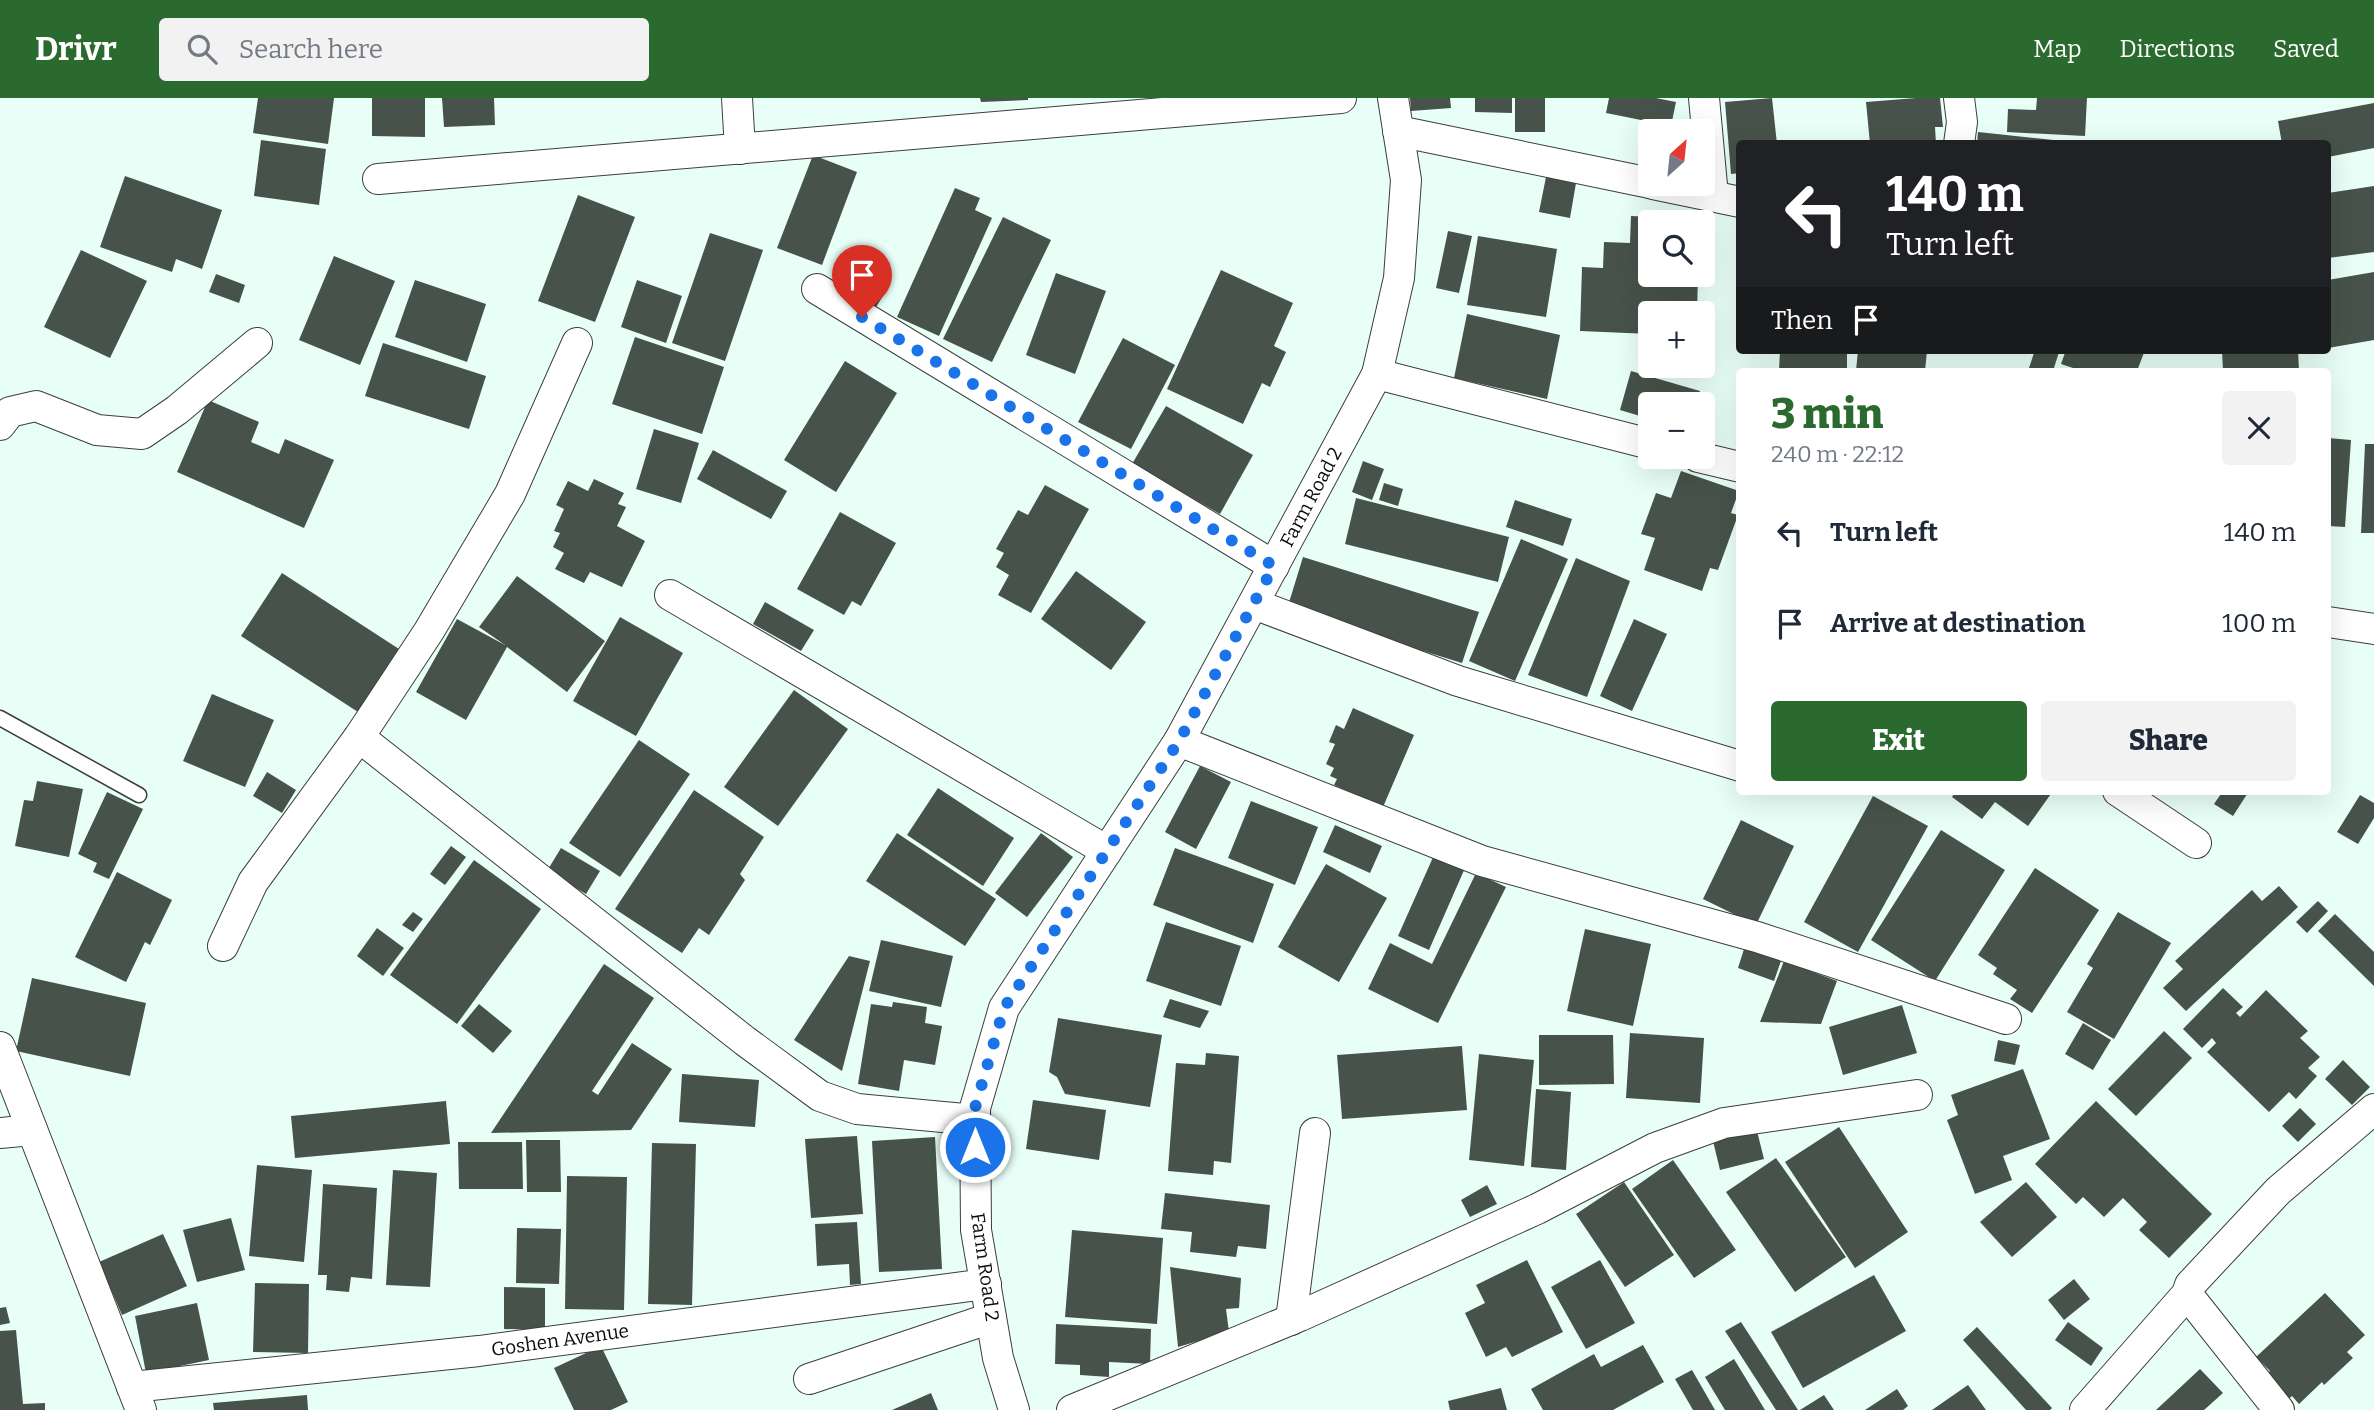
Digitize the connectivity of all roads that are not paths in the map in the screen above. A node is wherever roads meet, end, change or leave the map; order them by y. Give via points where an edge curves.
1 (737, 98) edge
2 (1340, 98) edge
3 (1393, 98) edge
4 (1704, 98) edge
5 (1959, 98) edge
6 (1398, 131) junction
7 (1960, 140) edge
8 (740, 149) junction
9 (378, 179) dead end
10 (1638, 180) edge
11 (1726, 199) edge
12 (817, 289) dead end
13 (257, 343) dead end
14 (577, 343) dead end
15 (1377, 374) junction
16 (0, 425) edge
17 (1638, 441) edge
18 (1715, 461) edge
19 (1736, 466) edge
20 (1274, 566) junction
21 (670, 596) dead end
22 (1254, 604) junction
23 (2331, 622) edge
24 (2374, 629) edge
25 (0, 718) edge
26 (359, 737) junction
27 (1179, 741) junction
28 (1736, 765) edge
29 (139, 794) dead end
30 (2124, 795) edge
31 (2196, 843) dead end
32 (1107, 851) junction
33 (223, 946) dead end
34 (2006, 1019) dead end
35 (0, 1047) edge
36 (1917, 1095) dead end
37 (2374, 1109) edge
38 (975, 1120) junction
39 (32, 1130) junction
40 (0, 1133) edge
41 (1315, 1133) dead end
42 (986, 1284) junction
43 (2187, 1294) junction
44 (991, 1318) junction
45 (1291, 1320) junction
46 (809, 1379) dead end
47 (137, 1399) edge
48 (1014, 1410) edge
49 (1072, 1410) edge
50 (2085, 1410) edge
51 (2279, 1410) edge

1 - 8 street
2 - 8 street
3 - 6 street, Farm Road 2
4 - 11 street
5 - 7 street
6 - 10 street
6 - 15 street, Farm Road 2 via 1406,180 1399,278
8 - 9 street
12 - 20 street
13 - 16 street via 142,434 97,430 36,406 9,412
14 - 26 street via 510,494 429,631
15 - 17 street
15 - 20 street, Farm Road 2
18 - 19 street
20 - 22 street, Farm Road 2
21 - 32 street
22 - 27 street, Farm Road 2
22 - 28 street via 1458,681
23 - 24 street
25 - 29 lane
26 - 33 street via 253,882
26 - 38 street via 820,1096 857,1110
27 - 32 street, Farm Road 2
27 - 34 street via 1482,861 1757,937
30 - 31 street
32 - 38 street, Farm Road 2 via 1004,1008
35 - 39 street
36 - 45 street via 1724,1123 1655,1148 1537,1209
37 - 43 street via 2278,1191 2190,1285
38 - 42 street, Farm Road 2 via 976,1230
39 - 40 street
39 - 47 street
41 - 45 street
42 - 44 street, Farm Road 2
42 - 47 street, Goshen Avenue
43 - 50 street
43 - 51 street
44 - 46 street
44 - 48 street, Farm Road 2
45 - 49 street

